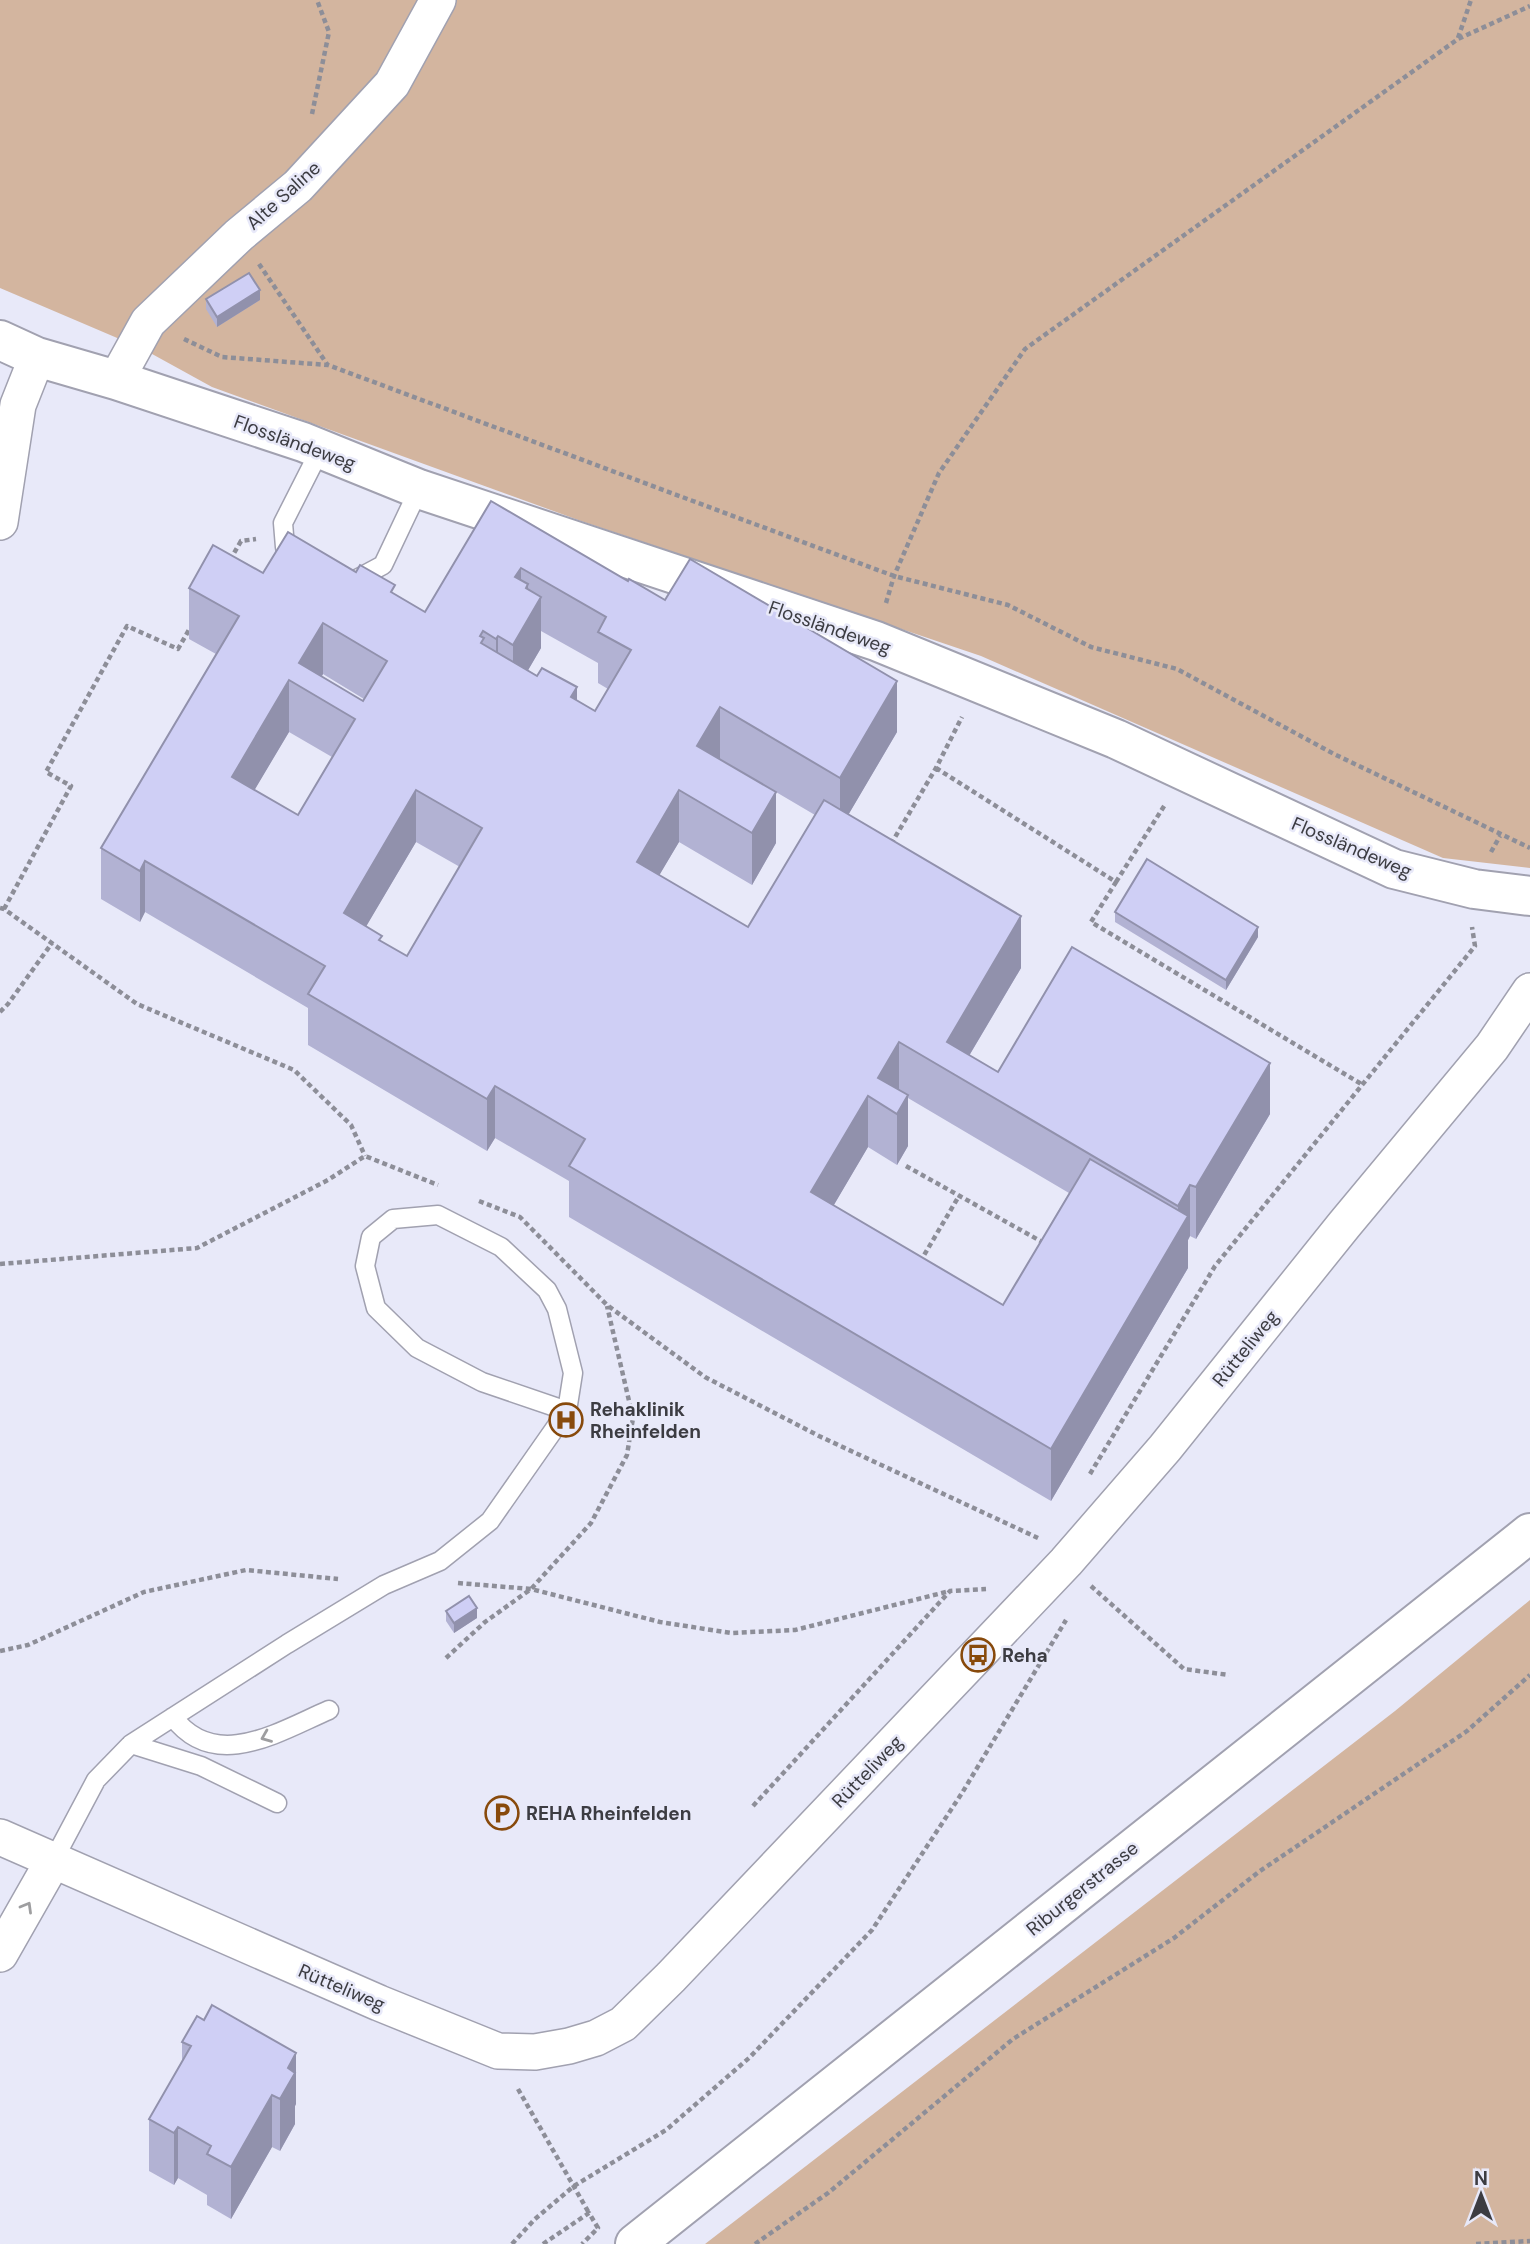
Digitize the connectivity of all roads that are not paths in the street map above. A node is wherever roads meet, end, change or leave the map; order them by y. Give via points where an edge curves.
1 (438, 0) edge
2 (0, 340) edge
3 (37, 357) junction
4 (116, 380) junction
5 (320, 450) junction
6 (419, 489) junction
7 (0, 522) edge
8 (307, 561) edge
9 (329, 575) edge
10 (1530, 896) edge
11 (1530, 990) edge
12 (568, 1411) junction
13 (1530, 1533) edge
14 (329, 1710) dead end
15 (173, 1717) junction
16 (131, 1744) junction
17 (277, 1803) dead end
18 (0, 1837) edge
19 (53, 1861) junction
20 (0, 1954) edge
21 (635, 2244) edge

1 - 4 street, Alte Saline via 392,84 298,186 148,322
2 - 3 street, Flossländeweg
3 - 4 street, Flossländeweg
3 - 7 street via 18,405
4 - 5 street, Flossländeweg
5 - 6 street, Flossländeweg
5 - 8 lane via 283,523 285,547
6 - 9 lane via 383,565 355,580
6 - 10 street, Flossländeweg via 876,641 1116,739 1394,869 1474,889
11 - 19 street, Rütteliweg via 1492,1047 1165,1448 1066,1562 623,2024 569,2046 535,2052 498,2051
12 - 12 lane via 573,1373 556,1309 547,1290 501,1247 438,1215 393,1219 371,1237 365,1266 376,1308 417,1348 482,1382
12 - 15 lane via 490,1521 440,1561 384,1585
13 - 21 street, Riburgerstrasse
14 -> 15 lane via 256,1741 229,1746 194,1738
15 - 16 lane
16 - 17 lane via 201,1766
16 - 19 lane via 96,1780
18 - 19 street, Rütteliweg
20 -> 19 street

